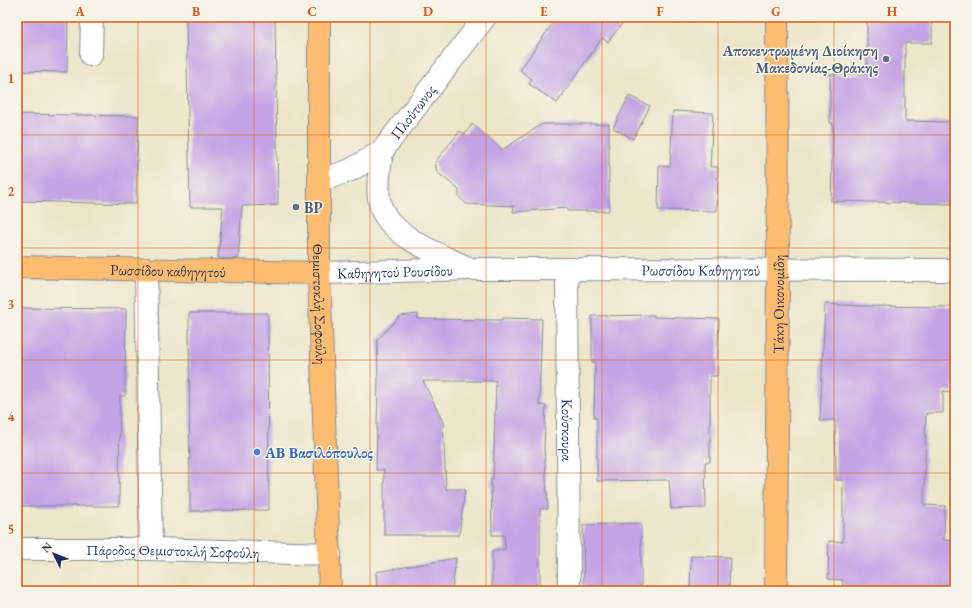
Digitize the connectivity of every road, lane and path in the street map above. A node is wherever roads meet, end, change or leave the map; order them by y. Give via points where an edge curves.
1 (92, 17) edge
2 (319, 17) edge
3 (485, 17) edge
4 (777, 17) edge
5 (91, 55) dead end
6 (382, 151) junction
7 (319, 181) junction
8 (17, 267) edge
9 (567, 269) junction
10 (778, 269) junction
11 (146, 270) junction
12 (470, 270) junction
13 (955, 270) edge
14 (319, 273) junction
15 (17, 549) edge
16 (151, 549) junction
17 (330, 554) junction
18 (330, 591) edge
19 (569, 591) edge
20 (776, 591) edge

1 - 5 street
2 - 7 main road, Θεμιστοκλή Σοφούλη
3 - 6 street, Πλούτωνος
4 - 10 main road, Τάκη Οικονομίδη
6 - 7 street, Πλούτωνος via 351,170
6 - 12 street via 378,186 381,209 392,225 410,240
7 - 14 main road, Θεμιστοκλή Σοφούλη
8 - 11 main road, Ρωσσίδου καθηγητού
9 - 10 street, Ρωσσίδου Καθηγητού
9 - 12 street, Ρωσσίδου Καθηγητού
9 - 19 street, Κούσκουρα
10 - 13 street, Ρωσσίδου Καθηγητού
10 - 20 main road, Τάκη Οικονομίδη
11 - 14 main road, Ρωσσίδου καθηγητού
11 - 16 street
12 - 14 street, Καθηγητού Ρουσίδου
14 - 17 main road, Θεμιστοκλή Σοφούλη
15 - 16 street, Πάροδος Θεμιστοκλή Σοφούλη
16 - 17 street, Πάροδος Θεμιστοκλή Σοφούλη
17 - 18 main road, Θεμιστοκλή Σοφούλη

